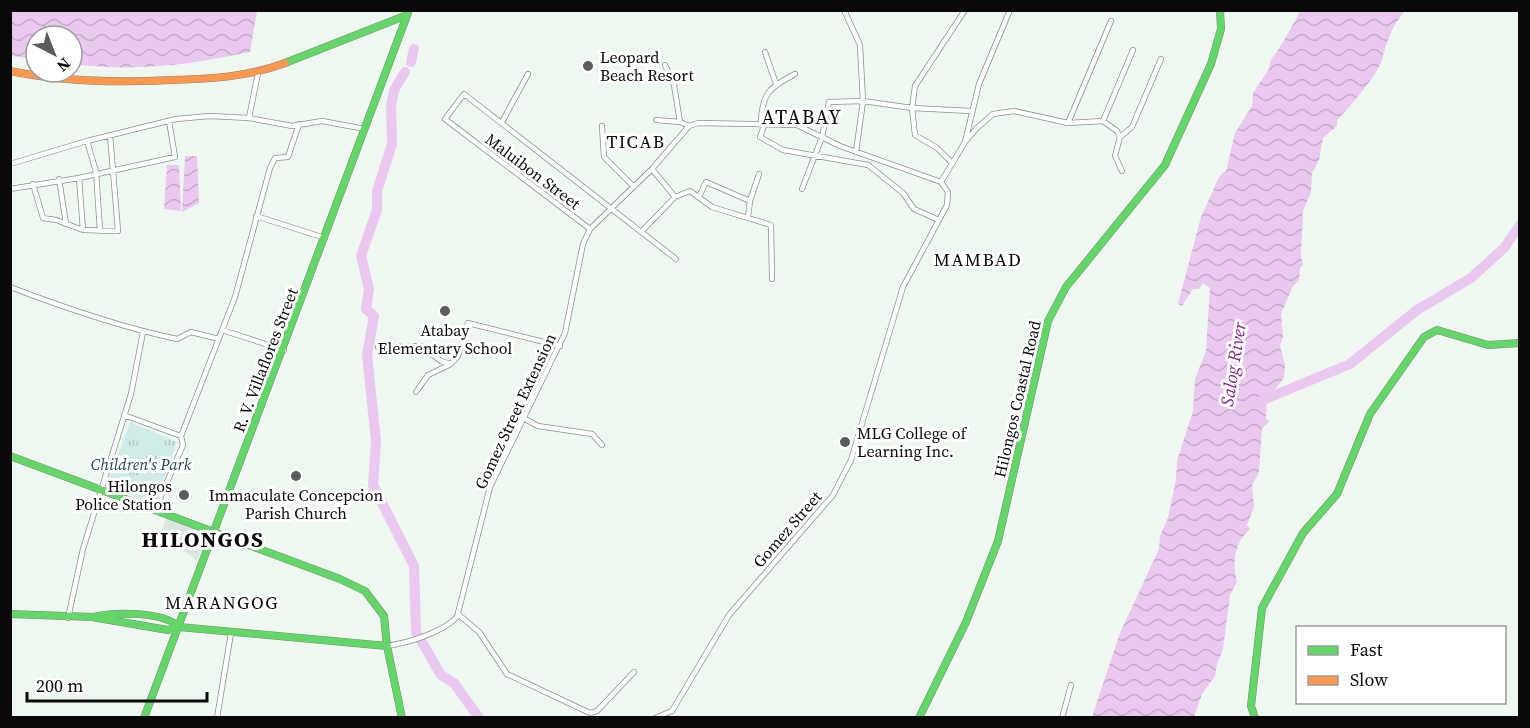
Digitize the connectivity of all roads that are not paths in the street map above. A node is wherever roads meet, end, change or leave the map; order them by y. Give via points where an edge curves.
1 (844, 10) edge
2 (965, 10) edge
3 (1010, 10) edge
4 (1220, 10) edge
5 (408, 13) edge
6 (1111, 21) dead end
7 (1133, 50) dead end
8 (765, 52) dead end
9 (1161, 59) dead end
10 (665, 65) dead end
11 (10, 71) edge
12 (258, 73) junction
13 (528, 74) dead end
14 (795, 74) dead end
15 (776, 84) junction
16 (863, 101) junction
17 (912, 108) junction
18 (971, 111) junction
19 (249, 118) junction
20 (656, 120) dead end
21 (169, 121) junction
22 (502, 122) junction
23 (680, 122) junction
24 (1103, 122) junction
25 (763, 123) junction
26 (1068, 123) junction
27 (299, 124) junction
28 (602, 126) dead end
29 (689, 126) junction
30 (365, 129) junction
31 (110, 135) junction
32 (822, 137) junction
33 (1120, 137) junction
34 (87, 141) junction
35 (965, 142) junction
36 (856, 152) junction
37 (816, 155) junction
38 (952, 163) junction
39 (10, 164) edge
40 (112, 169) junction
41 (652, 169) junction
42 (1122, 171) dead end
43 (96, 172) junction
44 (759, 174) dead end
45 (79, 178) junction
46 (59, 179) junction
47 (941, 182) junction
48 (33, 184) junction
49 (634, 187) junction
50 (10, 189) edge
51 (802, 189) dead end
52 (675, 197) junction
53 (699, 197) junction
54 (750, 201) junction
55 (610, 208) junction
56 (256, 216) junction
57 (748, 217) junction
58 (939, 220) junction
59 (66, 224) junction
60 (83, 230) junction
61 (590, 230) junction
62 (100, 231) junction
63 (642, 231) junction
64 (325, 237) junction
65 (676, 259) dead end
66 (772, 279) dead end
67 (10, 287) edge
68 (222, 330) junction
69 (143, 332) junction
70 (219, 339) junction
71 (1520, 343) edge
72 (560, 346) junction
73 (378, 347) dead end
74 (284, 350) junction
75 (451, 364) junction
76 (416, 392) dead end
77 (124, 415) junction
78 (525, 419) junction
79 (182, 436) junction
80 (602, 445) dead end
81 (11, 459) edge
82 (100, 490) junction
83 (155, 510) junction
84 (215, 532) junction
85 (10, 614) edge
86 (458, 614) junction
87 (68, 618) junction
88 (179, 627) junction
89 (231, 633) junction
90 (387, 646) junction
91 (634, 672) dead end
92 (1071, 685) dead end
93 (672, 711) junction
94 (590, 713) junction
95 (144, 717) edge
96 (217, 717) edge
97 (402, 717) edge
98 (595, 717) edge
99 (655, 717) edge
100 (672, 717) edge
101 (919, 717) edge
102 (1062, 717) edge
103 (1255, 717) edge

1 - 16 street via 860,45
2 - 17 street via 915,86
3 - 18 street
4 - 101 street, Hilongos Coastal Road via 1221,29 1211,64 1165,165 1066,287 1048,321 998,542 966,622
5 - 12 street
5 - 30 street, R. V. Villaflores Street
6 - 26 street
7 - 24 street
8 - 15 street
9 - 33 street via 1132,127
10 - 23 street via 674,86
11 - 12 street via 53,80 107,83
12 - 19 street
13 - 22 street
14 - 15 street
15 - 25 street via 762,103
16 - 17 street
16 - 32 street via 829,102
16 - 36 street
17 - 18 street
17 - 38 street via 915,135
18 - 35 street
19 - 21 street via 210,116
19 - 27 street
20 - 23 street
21 - 31 street
21 - 40 street via 175,156
22 - 55 street
22 - 61 street, Maluibon Street via 464,94 445,119
23 - 29 street
24 - 26 street
24 - 33 street via 1117,130
25 - 29 street
25 - 32 street via 797,125
25 - 37 street via 762,140 783,150
26 - 35 street via 1004,111 984,121
27 - 30 street via 322,121
27 - 56 street via 288,157 275,158 270,168
28 - 49 street via 604,157
29 - 41 street, Gomez Street Extension
30 - 64 street, R. V. Villaflores Street
31 - 34 street
31 - 40 street
32 - 36 street
32 - 37 street
33 - 42 street via 1115,156
34 - 39 street
34 - 43 street
35 - 38 street
36 - 47 street
37 - 51 street
37 - 58 street via 868,165 903,193 914,209
38 - 47 street
40 - 43 street
40 - 62 street via 118,231
41 - 49 street, Gomez Street Extension
41 - 52 street
43 - 45 street
43 - 62 street
44 - 54 street
45 - 46 street
45 - 60 street
46 - 48 street
46 - 59 street
47 - 58 street, Gomez Street via 948,192
48 - 50 street
48 - 59 street via 43,218
49 - 55 street, Gomez Street Extension
52 - 53 street via 690,190
52 - 63 street
53 - 54 street via 706,182
53 - 57 street via 712,207
54 - 57 street
55 - 61 street, Gomez Street Extension
55 - 63 street
56 - 64 street
56 - 68 street via 235,297
57 - 66 street via 772,228
58 - 93 street, Gomez Street via 903,287 850,460 833,495 729,615
59 - 60 street
60 - 62 street
61 - 72 street, Gomez Street Extension via 583,244
63 - 65 street
64 - 74 street, R. V. Villaflores Street
67 - 69 street
68 - 70 street
68 - 74 street
69 - 70 street via 177,339 191,332
69 - 77 street
70 - 79 street
71 - 103 street via 1500,348 1475,344 1437,330 1424,337 1410,354 1370,414 1337,494 1291,551 1262,608 1251,706
72 - 75 street via 468,323 458,356
72 - 78 street, Gomez Street Extension
73 - 75 street via 421,346
74 - 84 street, R. V. Villaflores Street
75 - 76 street via 428,375
77 - 79 street
77 - 82 street
78 - 80 street via 538,426 592,434
78 - 86 street, Gomez Street Extension via 490,487
79 - 83 street via 183,445
81 - 82 street
82 - 83 street
82 - 87 street
83 - 84 street
84 - 88 street, R. V. Villaflores Street
84 - 90 street via 365,591 384,616
85 - 87 street
86 - 90 street via 450,623
86 - 94 street via 479,632 507,674
87 - 88 street via 115,612 172,620
88 - 89 street
88 - 95 street, R. V. Villaflores Street
89 - 90 street
89 - 96 street
90 - 97 street
91 - 94 street via 597,711
92 - 102 street
93 - 99 street
93 - 100 street
94 - 98 street

